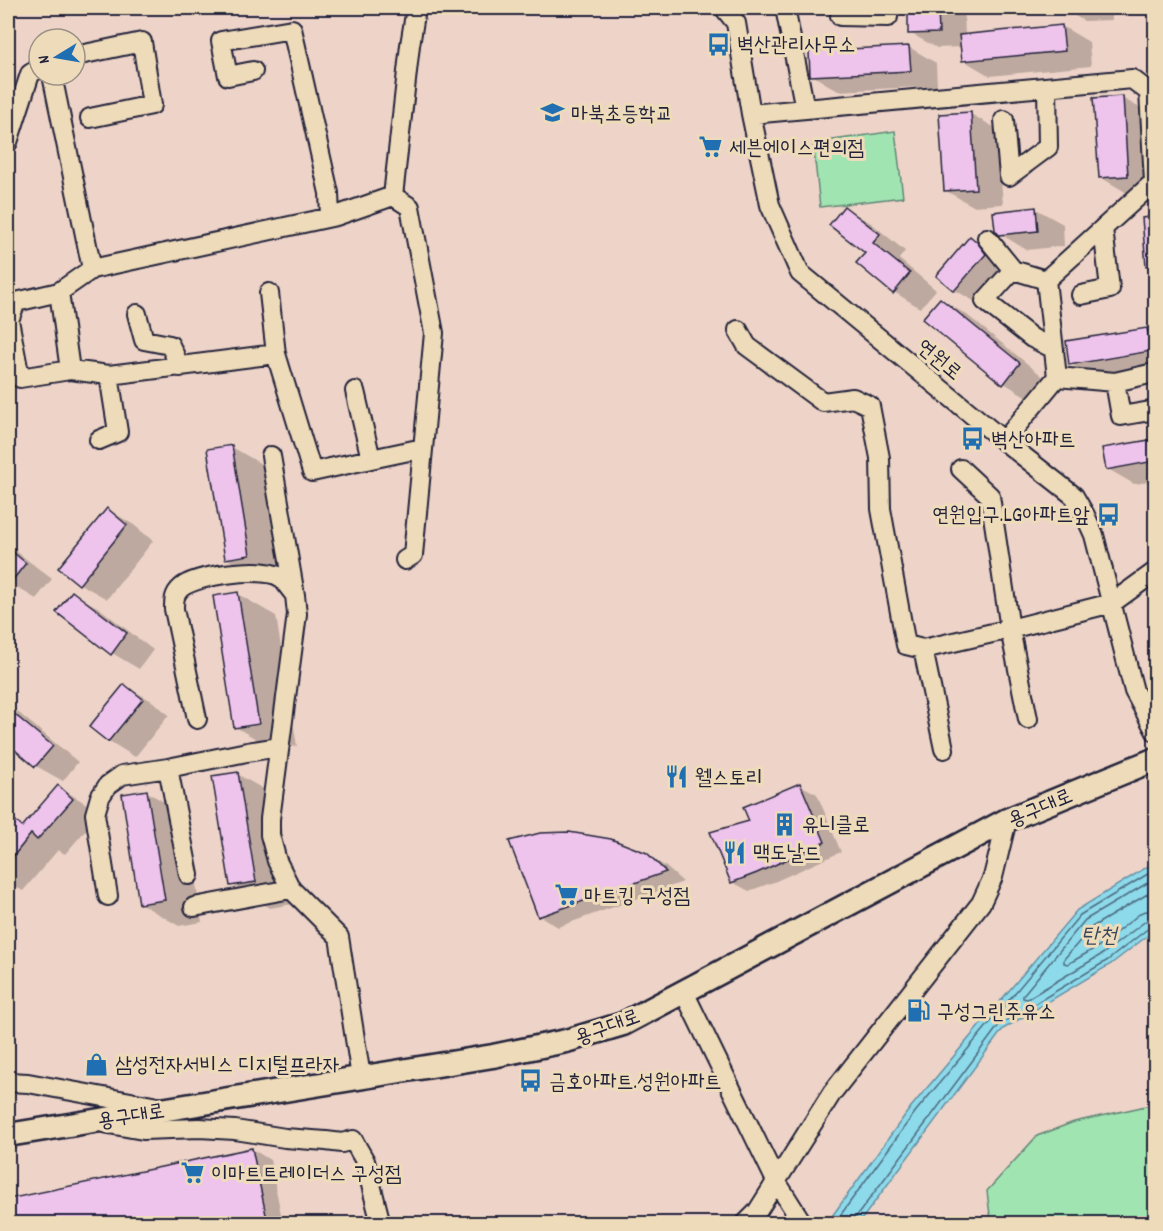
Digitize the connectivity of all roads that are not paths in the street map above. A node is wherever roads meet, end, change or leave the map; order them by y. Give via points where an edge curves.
1 (416, 8) edge
2 (724, 8) edge
3 (785, 8) edge
4 (888, 8) edge
5 (840, 16) dead end
6 (87, 53) edge
7 (253, 70) dead end
8 (27, 83) edge
9 (54, 87) edge
10 (1047, 87) junction
11 (805, 109) junction
12 (751, 114) junction
13 (90, 118) dead end
14 (1004, 120) dead end
15 (8, 142) edge
16 (1155, 183) edge
17 (393, 196) junction
18 (330, 217) junction
19 (1103, 228) junction
20 (987, 238) dead end
21 (92, 269) junction
22 (1013, 270) junction
23 (1046, 280) junction
24 (58, 292) junction
25 (269, 293) dead end
26 (1081, 295) dead end
27 (137, 314) dead end
28 (738, 330) dead end
29 (1054, 349) junction
30 (276, 354) junction
31 (180, 367) junction
32 (70, 370) junction
33 (109, 375) junction
34 (1155, 375) edge
35 (1057, 377) junction
36 (1115, 381) junction
37 (355, 391) dead end
38 (1155, 410) edge
39 (99, 440) dead end
40 (1004, 441) junction
41 (423, 448) junction
42 (272, 456) dead end
43 (371, 459) junction
44 (961, 469) dead end
45 (405, 560) dead end
46 (1155, 571) edge
47 (295, 595) junction
48 (1112, 603) junction
49 (1010, 629) junction
50 (923, 649) junction
51 (196, 719) dead end
52 (1028, 719) dead end
53 (1155, 732) edge
54 (279, 747) junction
55 (945, 749) dead end
56 (1155, 759) edge
57 (168, 768) junction
58 (1007, 820) junction
59 (189, 875) dead end
60 (291, 889) junction
61 (108, 896) dead end
62 (194, 907) dead end
63 (684, 992) junction
64 (361, 1077) junction
65 (8, 1082) edge
66 (169, 1108) junction
67 (92, 1121) junction
68 (8, 1135) edge
69 (776, 1181) junction
70 (803, 1223) edge
71 (381, 1224) edge
72 (746, 1224) edge

1 - 17 street
2 - 12 street, 연원로 via 736,23
3 - 11 street
4 - 5 street via 888,17
6 - 13 street via 142,42 152,105
7 - 18 street via 228,76 221,41 292,29 329,193
8 - 15 street
9 - 21 street
10 - 11 street
10 - 14 street via 1048,147 1009,176
10 - 16 street via 1132,79 1149,92
11 - 12 street
12 - 40 street, 연원로 via 770,205 800,273
16 - 19 street
17 - 18 street
17 - 41 street via 410,207 434,333
18 - 21 street
19 - 23 street
19 - 26 street via 1110,289
20 - 22 street
21 - 24 street
22 - 23 street
22 - 29 street via 985,301 1032,338
23 - 29 street
24 - 32 street
24 - 32 street via 16,303 9,320 20,378
25 - 30 street
27 - 31 street via 144,340 170,345
28 - 50 street via 747,346 823,402 853,398 870,406 880,458 881,509 906,645
29 - 35 street
30 - 31 street
30 - 43 street via 312,472
31 - 33 street
32 - 33 street
33 - 39 street via 118,432
34 - 36 street
35 - 36 street
35 - 40 street
36 - 38 street via 1121,416
37 - 43 street
40 - 48 street, 연원로 via 1074,496 1094,535
41 - 43 street
41 - 45 street via 413,555
42 - 47 street
44 - 49 street via 990,495
46 - 48 street
47 - 51 street via 279,577 256,572 225,574 180,588 174,597 174,609
47 - 54 street via 297,614
48 - 49 street
48 - 53 street, 연원로 via 1134,691
49 - 50 street
49 - 52 street
50 - 55 street
54 - 57 street
54 - 60 street via 270,835
56 - 58 main road, 용구대로
57 - 59 street
57 - 61 street via 122,775 100,797 95,814
58 - 63 main road, 용구대로
58 - 69 street via 993,878 981,903 832,1093
60 - 62 street
60 - 64 street via 339,938
63 - 64 main road, 용구대로 via 623,1024 566,1041
63 - 69 street
64 - 66 main road, 용구대로
65 - 66 street
66 - 67 main road, 용구대로
67 - 68 main road, 용구대로
67 - 71 street via 143,1130 199,1128 342,1143 352,1140 365,1161
69 - 70 street
69 - 72 street

